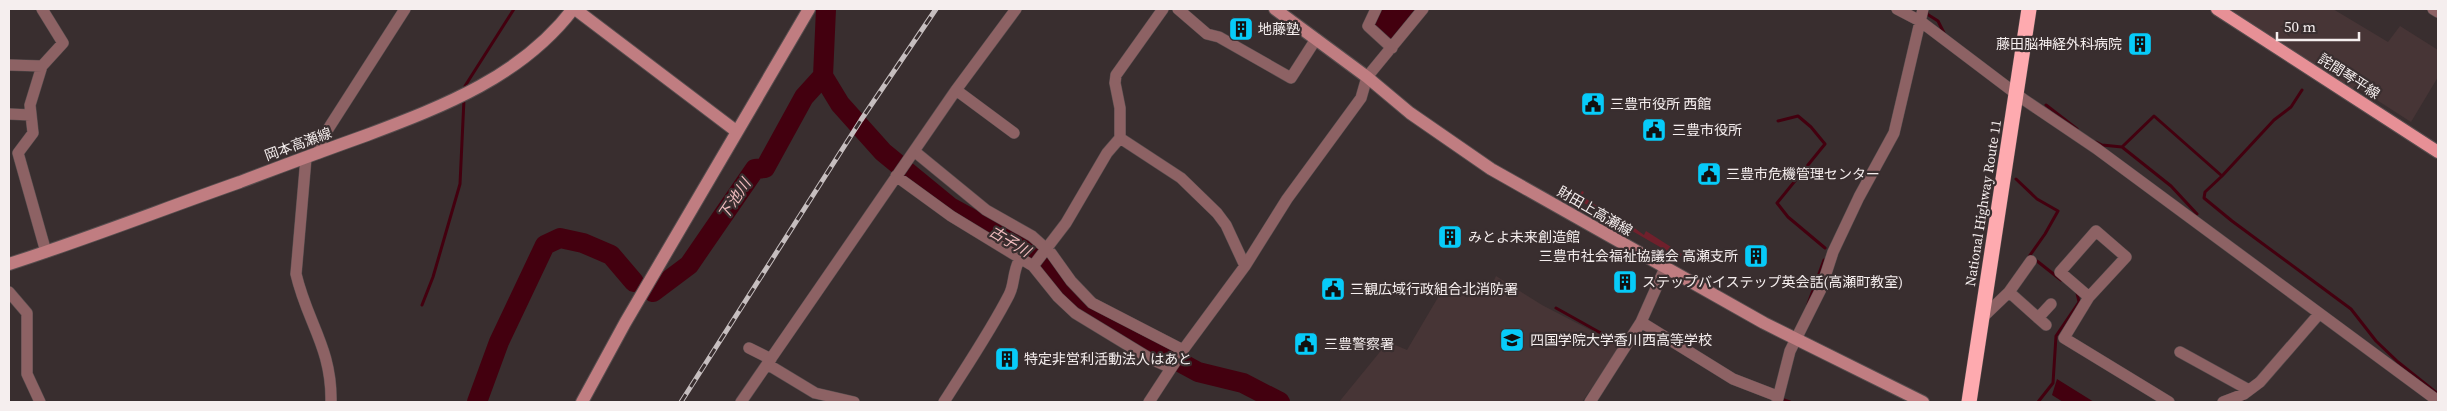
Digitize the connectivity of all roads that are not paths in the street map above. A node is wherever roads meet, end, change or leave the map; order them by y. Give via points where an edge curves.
1 (42, 9) edge
2 (405, 9) edge
3 (574, 9) edge
4 (1016, 9) edge
5 (1178, 9) edge
6 (1275, 9) edge
7 (1376, 9) edge
8 (1423, 9) edge
9 (1896, 9) edge
10 (1923, 9) edge
11 (2029, 9) edge
12 (2218, 9) edge
13 (2434, 9) edge
14 (1158, 10) edge
15 (2438, 12) edge
16 (806, 13) edge
17 (1920, 21) junction
18 (1316, 39) junction
19 (1392, 48) junction
20 (9, 65) edge
21 (42, 66) junction
22 (1368, 77) junction
23 (956, 90) junction
24 (2016, 92) junction
25 (9, 114) edge
26 (31, 115) junction
27 (736, 132) junction
28 (1014, 133) dead end
29 (1120, 138) junction
30 (914, 151) junction
31 (14, 152) edge
32 (319, 152) junction
33 (2438, 152) edge
34 (306, 158) junction
35 (896, 176) junction
36 (1046, 249) junction
37 (46, 252) junction
38 (1020, 258) junction
39 (2031, 261) dead end
40 (9, 264) edge
41 (1035, 264) junction
42 (1245, 266) junction
43 (1665, 268) junction
44 (9, 292) edge
45 (2009, 292) junction
46 (2089, 297) junction
47 (2051, 304) dead end
48 (2319, 314) junction
49 (1982, 318) junction
50 (1641, 322) junction
51 (1797, 340) junction
52 (749, 348) dead end
53 (1183, 350) junction
54 (2180, 352) dead end
55 (769, 361) junction
56 (1171, 368) junction
57 (2249, 390) junction
58 (1777, 399) edge
59 (1917, 401) edge
60 (2438, 401) edge
61 (40, 402) edge
62 (331, 402) edge
63 (582, 402) edge
64 (741, 402) edge
65 (854, 402) edge
66 (944, 402) edge
67 (1149, 402) edge
68 (1590, 402) edge
69 (1969, 402) edge
70 (2169, 402) edge
71 (2222, 402) edge

1 - 21 street via 63,43
2 - 32 street via 330,126
3 - 27 main road
3 - 32 main road, 岡本高瀬線 via 537,49 496,78 421,114
4 - 23 street
5 - 18 street via 1207,34 1219,37 1291,78
6 - 18 main road, 財田上高瀬線
7 - 19 street via 1368,26
8 - 19 street
9 - 17 street
10 - 17 street
11 - 24 highway, National Highway Route 11
12 - 33 main road, 詫間琴平線
13 - 15 street
14 - 29 street via 1116,75
16 - 27 main road
17 - 24 street
17 - 51 street via 1894,133 1840,236 1821,289
18 - 22 main road, 財田上高瀬線
19 - 22 street
20 - 21 street
21 - 26 street via 30,104
22 - 42 street via 1361,98 1287,198
22 - 43 main road, 財田上高瀬線 via 1410,113 1490,169
23 - 28 street
23 - 30 street
24 - 48 street via 2203,225
24 - 49 highway, National Highway Route 11
25 - 26 street
26 - 31 street via 33,133
27 - 63 main road
29 - 36 street via 1107,154 1066,224
29 - 42 street via 1181,178 1218,213
30 - 35 street
30 - 36 street via 986,210 1032,236
31 - 37 street
32 - 34 main road, 岡本高瀬線
34 - 37 main road, 岡本高瀬線
34 - 62 street via 296,274 328,363
35 - 38 street via 951,216
35 - 55 street
36 - 41 street
36 - 53 street via 1092,303
37 - 40 main road, 岡本高瀬線
38 - 41 street
38 - 66 street via 1010,292
39 - 45 street
41 - 56 street via 1058,297 1075,313
42 - 53 street
43 - 50 street
43 - 51 main road, 財田上高瀬線
44 - 61 street via 27,313 27,374
45 - 47 street via 2042,321
45 - 49 street
46 - 46 street via 2126,257 2096,231 2060,272
46 - 70 street via 2064,338
48 - 57 street via 2277,364
48 - 60 street
49 - 69 highway, National Highway Route 11
50 - 58 street via 1733,379
50 - 68 street
51 - 58 street via 1790,351
51 - 59 main road, 財田上高瀬線
52 - 55 street
53 - 56 street
54 - 57 street
55 - 64 street
55 - 65 street via 815,393
56 - 67 street
57 - 71 street

